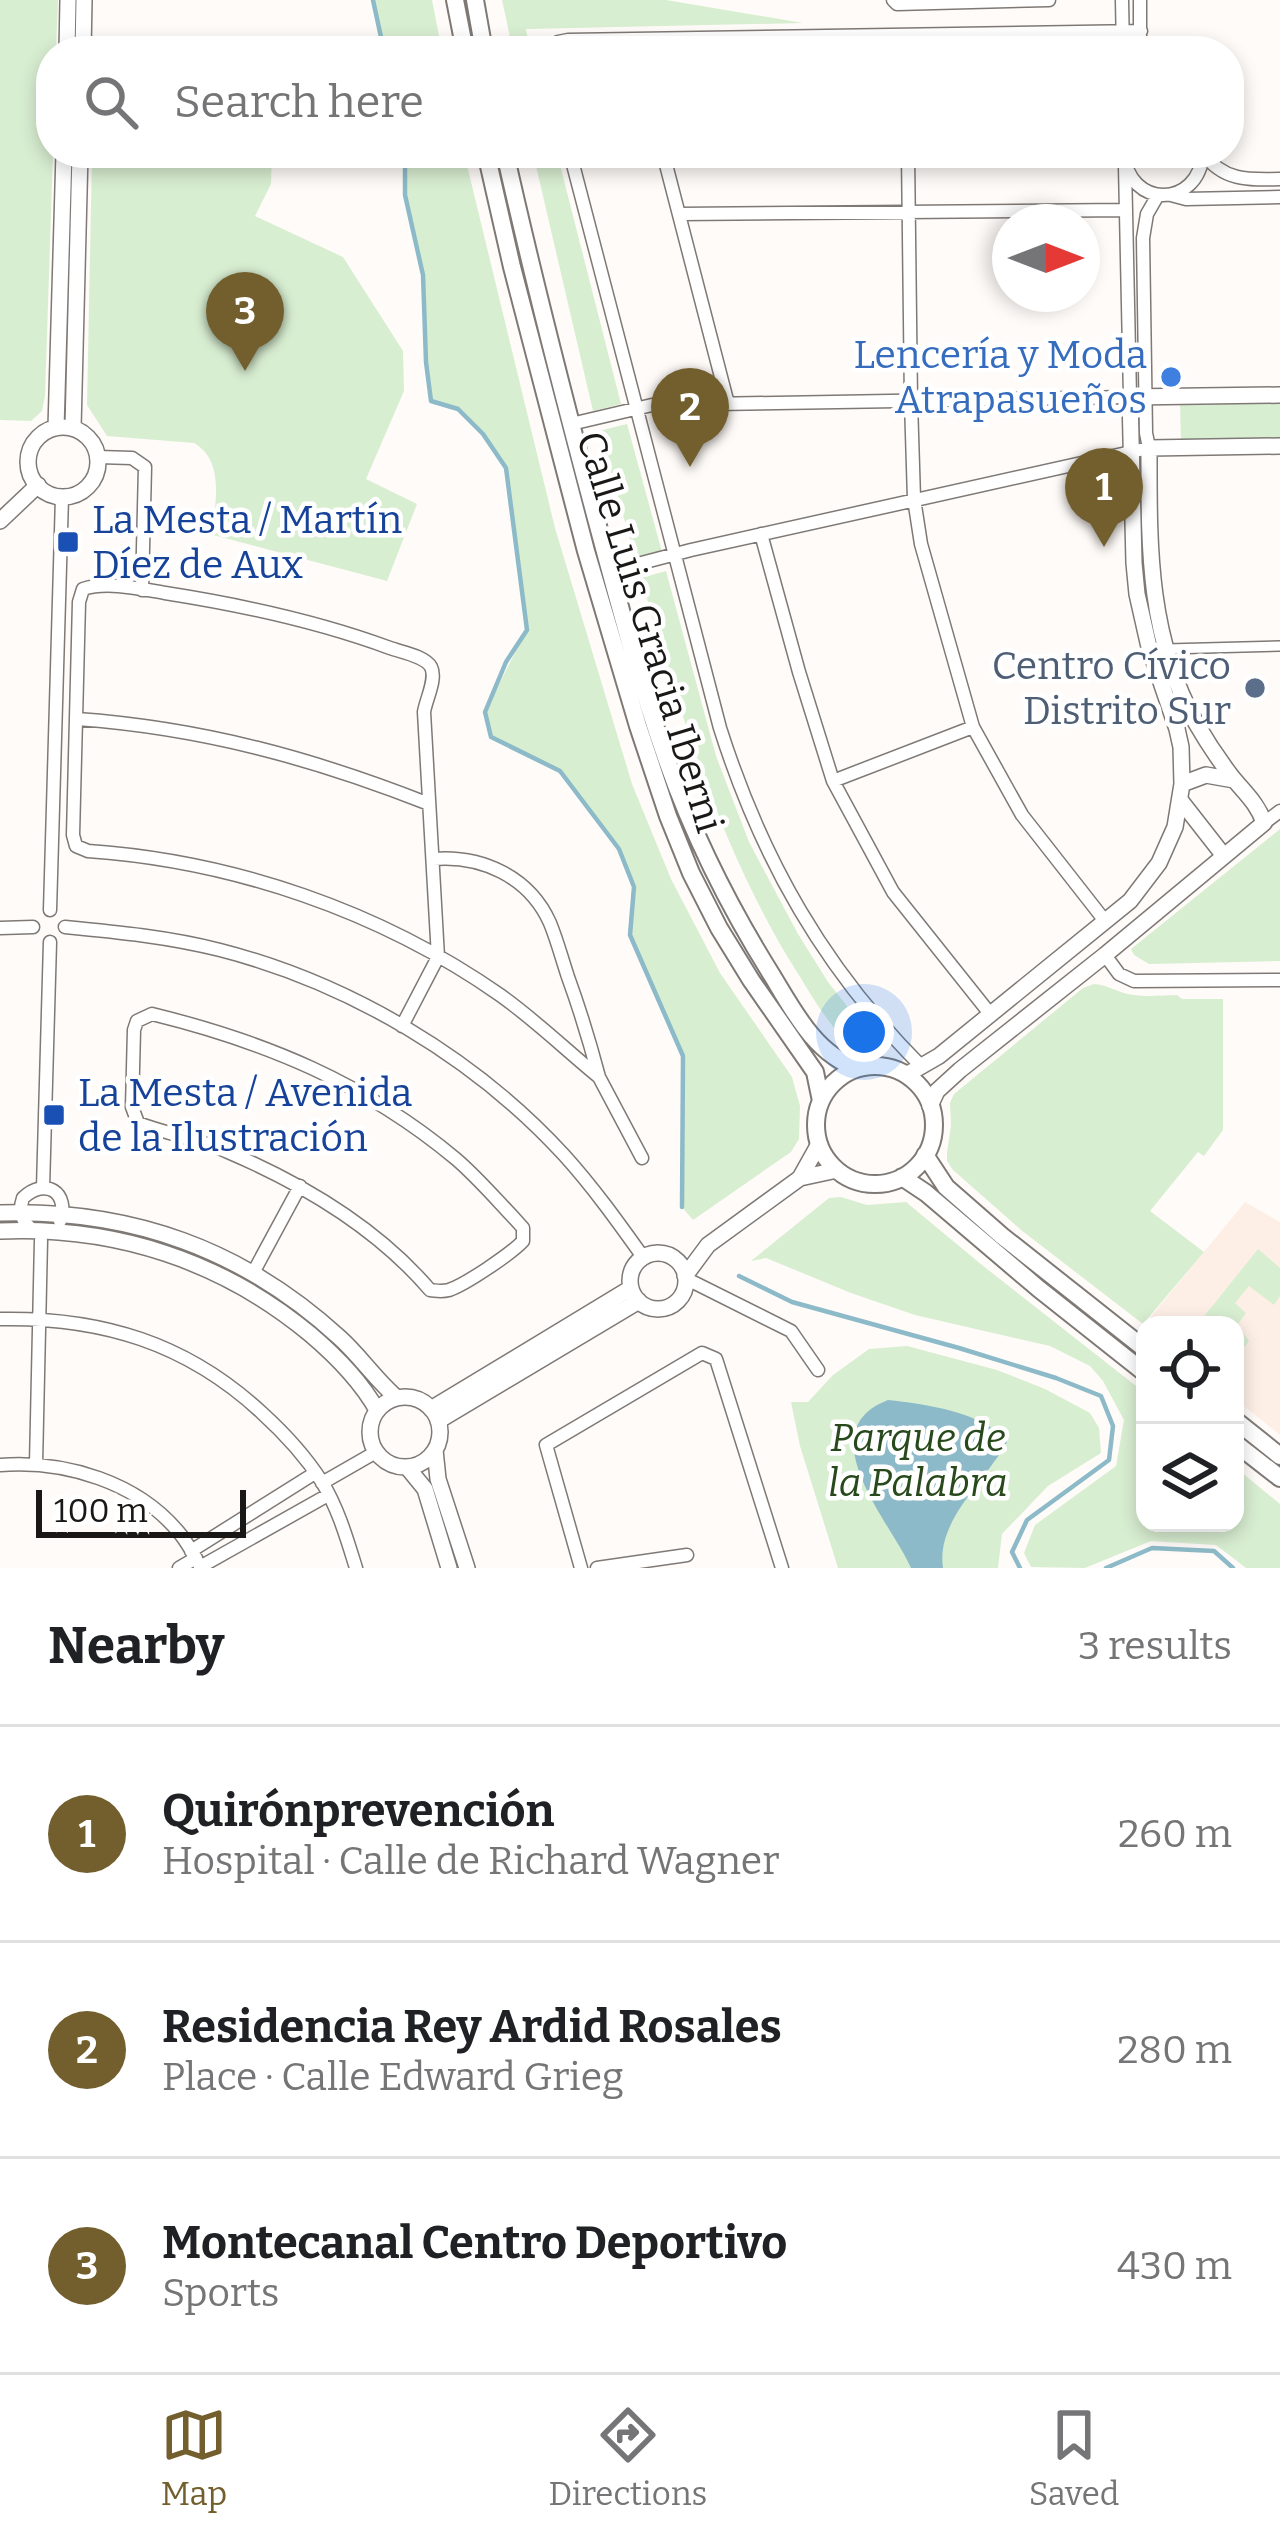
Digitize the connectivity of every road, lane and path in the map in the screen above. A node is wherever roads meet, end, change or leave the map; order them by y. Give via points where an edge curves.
1 (68, 0) edge
2 (84, 0) edge
3 (455, 0) edge
4 (475, 0) edge
5 (893, 0) edge
6 (1049, 0) edge
7 (1122, 0) edge
8 (1140, 0) edge
9 (1002, 2) edge
10 (1141, 31) junction
11 (1003, 32) junction
12 (1123, 32) junction
13 (907, 35) joint
14 (67, 36) edge
15 (83, 36) edge
16 (462, 36) edge
17 (481, 36) edge
18 (880, 36) edge
19 (1123, 36) edge
20 (1141, 36) edge
21 (64, 168) edge
22 (79, 168) edge
23 (490, 168) edge
24 (510, 168) edge
25 (573, 168) edge
26 (667, 168) edge
27 (908, 168) edge
28 (1124, 168) edge
29 (1128, 168) edge
30 (1200, 168) edge
31 (1216, 168) edge
32 (1280, 178) edge
33 (1164, 195) junction
34 (1280, 197) edge
35 (1126, 210) junction
36 (909, 212) junction
37 (679, 214) junction
38 (1280, 395) edge
39 (1138, 397) junction
40 (911, 402) junction
41 (728, 404) junction
42 (636, 407) junction
43 (571, 424) junction
44 (65, 428) junction
45 (1280, 446) edge
46 (1140, 449) junction
47 (98, 457) junction
48 (38, 485) junction
49 (62, 496) junction
50 (914, 499) junction
51 (0, 521) edge
52 (761, 534) junction
53 (675, 554) junction
54 (610, 571) junction
55 (142, 590) junction
56 (1280, 646) edge
57 (1167, 649) junction
58 (76, 719) junction
59 (973, 727) junction
60 (1234, 780) junction
61 (832, 781) junction
62 (1181, 793) junction
63 (429, 804) junction
64 (1280, 811) edge
65 (1264, 823) junction
66 (1224, 856) junction
67 (433, 859) junction
68 (50, 910) junction
69 (1106, 921) junction
70 (33, 927) junction
71 (65, 927) junction
72 (0, 928) edge
73 (50, 942) junction
74 (1106, 955) junction
75 (438, 957) junction
76 (1280, 980) edge
77 (991, 1015) junction
78 (402, 1026) junction
79 (858, 1068) junction
80 (914, 1071) junction
81 (599, 1077) junction
82 (821, 1101) junction
83 (930, 1106) junction
84 (819, 1144) junction
85 (925, 1155) junction
86 (642, 1158) dead end
87 (837, 1170) junction
88 (902, 1177) junction
89 (800, 1178) junction
90 (300, 1186) junction
91 (43, 1188) junction
92 (20, 1213) junction
93 (0, 1214) edge
94 (63, 1214) junction
95 (0, 1231) edge
96 (42, 1234) junction
97 (708, 1245) junction
98 (670, 1256) junction
99 (644, 1257) junction
100 (253, 1273) junction
101 (685, 1277) junction
102 (635, 1295) junction
103 (39, 1318) junction
104 (0, 1319) edge
105 (1136, 1342) edge
106 (1136, 1366) edge
107 (818, 1370) dead end
108 (397, 1398) junction
109 (377, 1410) junction
110 (434, 1415) junction
111 (1240, 1424) edge
112 (435, 1450) junction
113 (1244, 1450) edge
114 (376, 1452) junction
115 (1280, 1456) edge
116 (36, 1464) junction
117 (0, 1465) edge
118 (407, 1468) junction
119 (1280, 1478) edge
120 (322, 1484) junction
121 (687, 1555) dead end
122 (197, 1561) edge
123 (179, 1568) edge
124 (356, 1568) edge
125 (449, 1568) edge
126 (466, 1568) edge
127 (581, 1568) edge
128 (597, 1568) edge
129 (782, 1568) edge

1 - 14 street
2 - 15 street
3 - 16 main road
4 - 17 main road
5 - 9 street
6 - 9 street
7 - 12 street
8 - 10 street
9 - 11 street
10 - 12 street
10 - 20 street
11 - 12 street
11 - 13 street
12 - 19 street
13 - 18 street
21 - 44 street
22 - 44 street
23 - 82 main road, Calle Luis Gracia Iberni via 586,551 668,816 719,928 813,1068
24 - 43 main road, Calle Luis Gracia Iberni
25 - 42 street
26 - 37 street
27 - 36 street
28 - 35 street
29 - 33 street via 1134,182
30 - 33 street via 1179,192
31 - 32 street via 1233,177
33 - 34 street
33 - 39 street via 1147,214 1143,238
35 - 36 street
35 - 39 street
36 - 37 street
36 - 40 street
37 - 41 street
38 - 39 street
39 - 40 street
39 - 46 street
40 - 41 street
40 - 50 street
41 - 42 street
42 - 43 street
42 - 53 street
43 - 54 main road, Calle Luis Gracia Iberni
44 - 47 street via 88,438
44 - 48 street via 36,440 29,454
45 - 46 street
46 - 50 street
46 - 57 street via 1152,583
46 - 62 street via 1137,594 1177,729
47 - 49 street via 89,485
47 - 55 street via 145,466
48 - 49 street
48 - 51 street
49 - 68 street
50 - 52 street
50 - 59 street
52 - 53 street
52 - 61 street
53 - 54 street
53 - 80 street via 720,728 759,836 827,956
54 - 79 main road, Calle Luis Gracia Iberni via 665,755 742,929 818,1043
55 - 58 street via 94,586 80,594
55 - 63 street via 279,614 428,662
56 - 57 street
57 - 60 street via 1187,705
58 - 63 street via 256,746
58 - 75 street via 76,847 252,879 350,913
59 - 61 street
59 - 69 street via 1022,815
60 - 62 street via 1193,778
60 - 65 street
61 - 77 street via 893,892
62 - 66 street
62 - 69 street via 1159,863
63 - 67 street
64 - 65 street
65 - 66 street
66 - 74 street
67 - 75 street
67 - 81 street via 492,867 535,899 554,934
68 - 70 street
68 - 71 street
69 - 77 street
70 - 72 street
70 - 73 street
71 - 73 street
71 - 78 street via 167,938 256,960
73 - 91 street
74 - 76 street via 1134,981
74 - 83 street via 945,1083
75 - 78 street
75 - 81 street via 501,995
77 - 80 street
78 - 99 street via 483,1082 562,1153
79 - 80 main road
79 - 82 main road
80 - 83 main road
81 - 86 street
82 - 84 main road
83 - 85 main road
84 - 87 main road
84 - 89 street
85 - 88 main road
85 - 105 main road via 946,1187
87 - 88 main road via 868,1183
87 - 89 street
88 - 106 main road
89 - 97 street
90 - 90 street via 354,1221 430,1290 459,1285 524,1236 457,1160 341,1082 216,1030 152,1014 137,1021 136,1120
90 - 100 street
91 - 92 street via 28,1192
91 - 94 street via 59,1196
92 - 93 street
92 - 94 street
92 - 96 street
94 - 96 street
94 - 100 street via 148,1228
95 - 96 street
96 - 103 street
96 - 109 street via 142,1245 228,1278 320,1342
97 - 98 street
97 - 101 street
98 - 99 street
98 - 101 street
99 - 102 street via 631,1274
100 - 108 street via 343,1340
101 - 102 street via 670,1306 657,1309
101 - 107 street via 791,1331
102 - 110 street
103 - 104 street
103 - 116 street
103 - 120 street via 144,1338 199,1364 285,1435
108 - 109 street
108 - 110 street via 416,1399
109 - 114 street via 370,1426
110 - 112 street
111 - 115 main road
112 - 118 street
112 - 126 street
113 - 119 main road
114 - 118 street
114 - 120 street
116 - 117 street
116 - 122 street via 120,1486 158,1512
118 - 125 street via 425,1490
120 - 122 street
120 - 122 street
120 - 124 street
121 - 128 street
122 - 123 street
127 - 129 street via 547,1445 702,1353 716,1359

